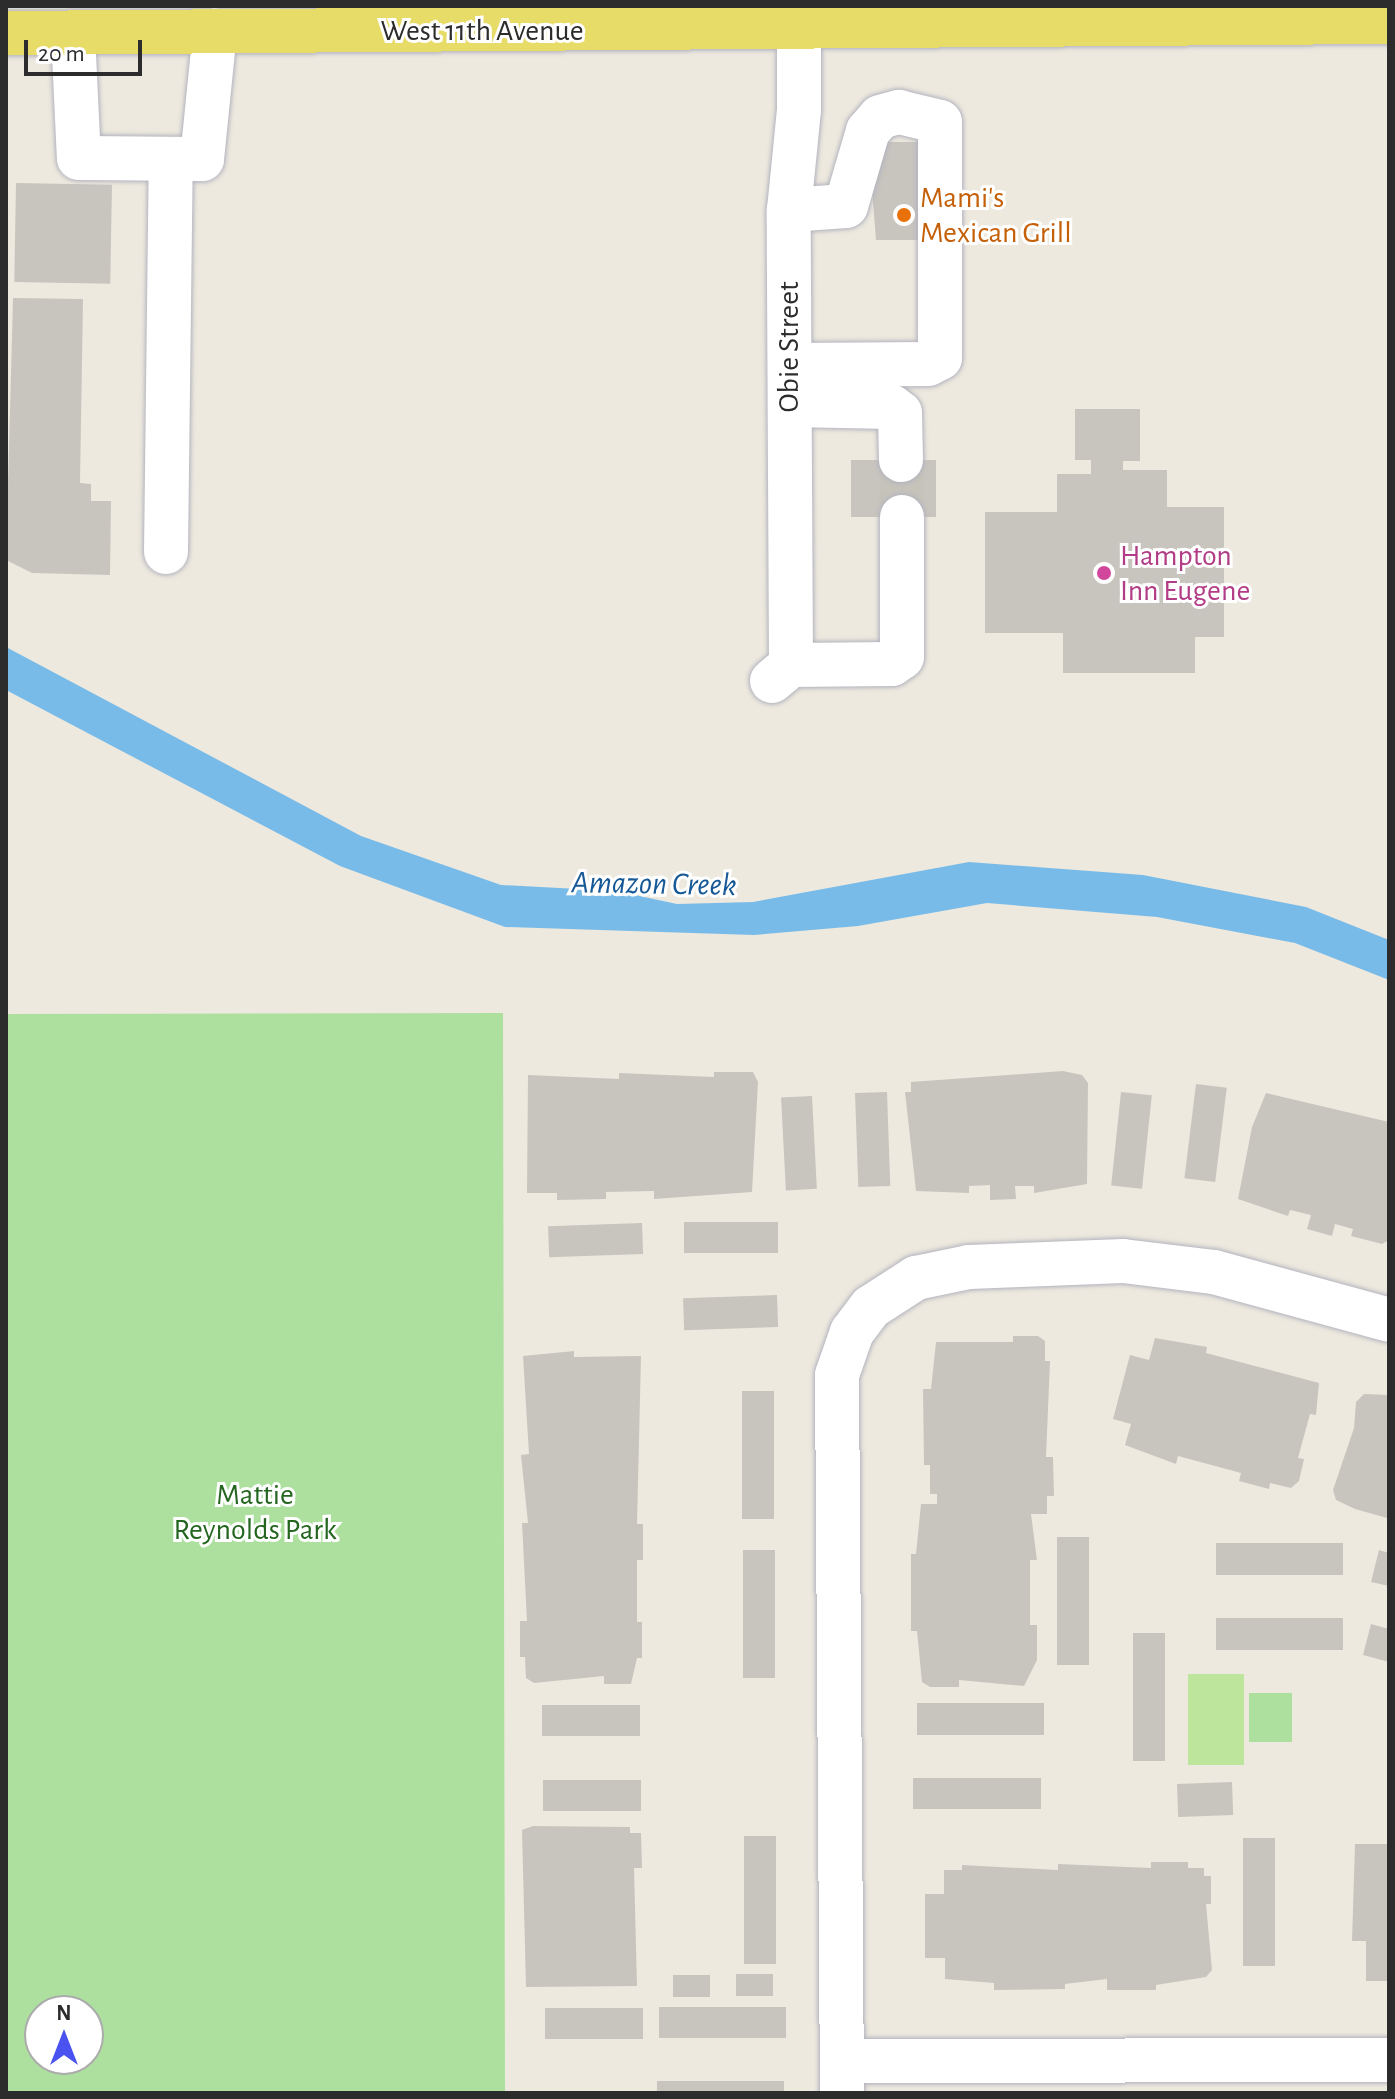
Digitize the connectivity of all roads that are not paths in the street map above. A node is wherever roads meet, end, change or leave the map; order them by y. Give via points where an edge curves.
1 (799, 15) edge
2 (1389, 22) edge
3 (215, 31) junction
4 (6, 33) edge
5 (73, 33) junction
6 (171, 159) junction
7 (789, 210) junction
8 (790, 385) junction
9 (901, 460) tunnel mouth
10 (902, 517) tunnel mouth
11 (166, 552) dead end
12 (1389, 1320) edge
13 (1389, 2060) edge
14 (842, 2077) edge

1 - 2 main road, West 11th Avenue
1 - 3 main road, West 11th Avenue
1 - 7 street, Obie Street
3 - 5 main road, West 11th Avenue
3 - 6 street via 202,159
4 - 5 main road, West 11th Avenue
5 - 6 street via 79,158
6 - 11 street
7 - 8 street, Obie Street
7 - 8 street via 846,206 868,131 880,117 899,112 940,122 940,358
8 - 9 street via 892,407 900,413
8 - 10 street, Obie Street via 781,673 892,664 902,657
12 - 14 street via 1214,1272 1123,1261 941,1271 892,1289 852,1332 837,1375
13 - 14 street

